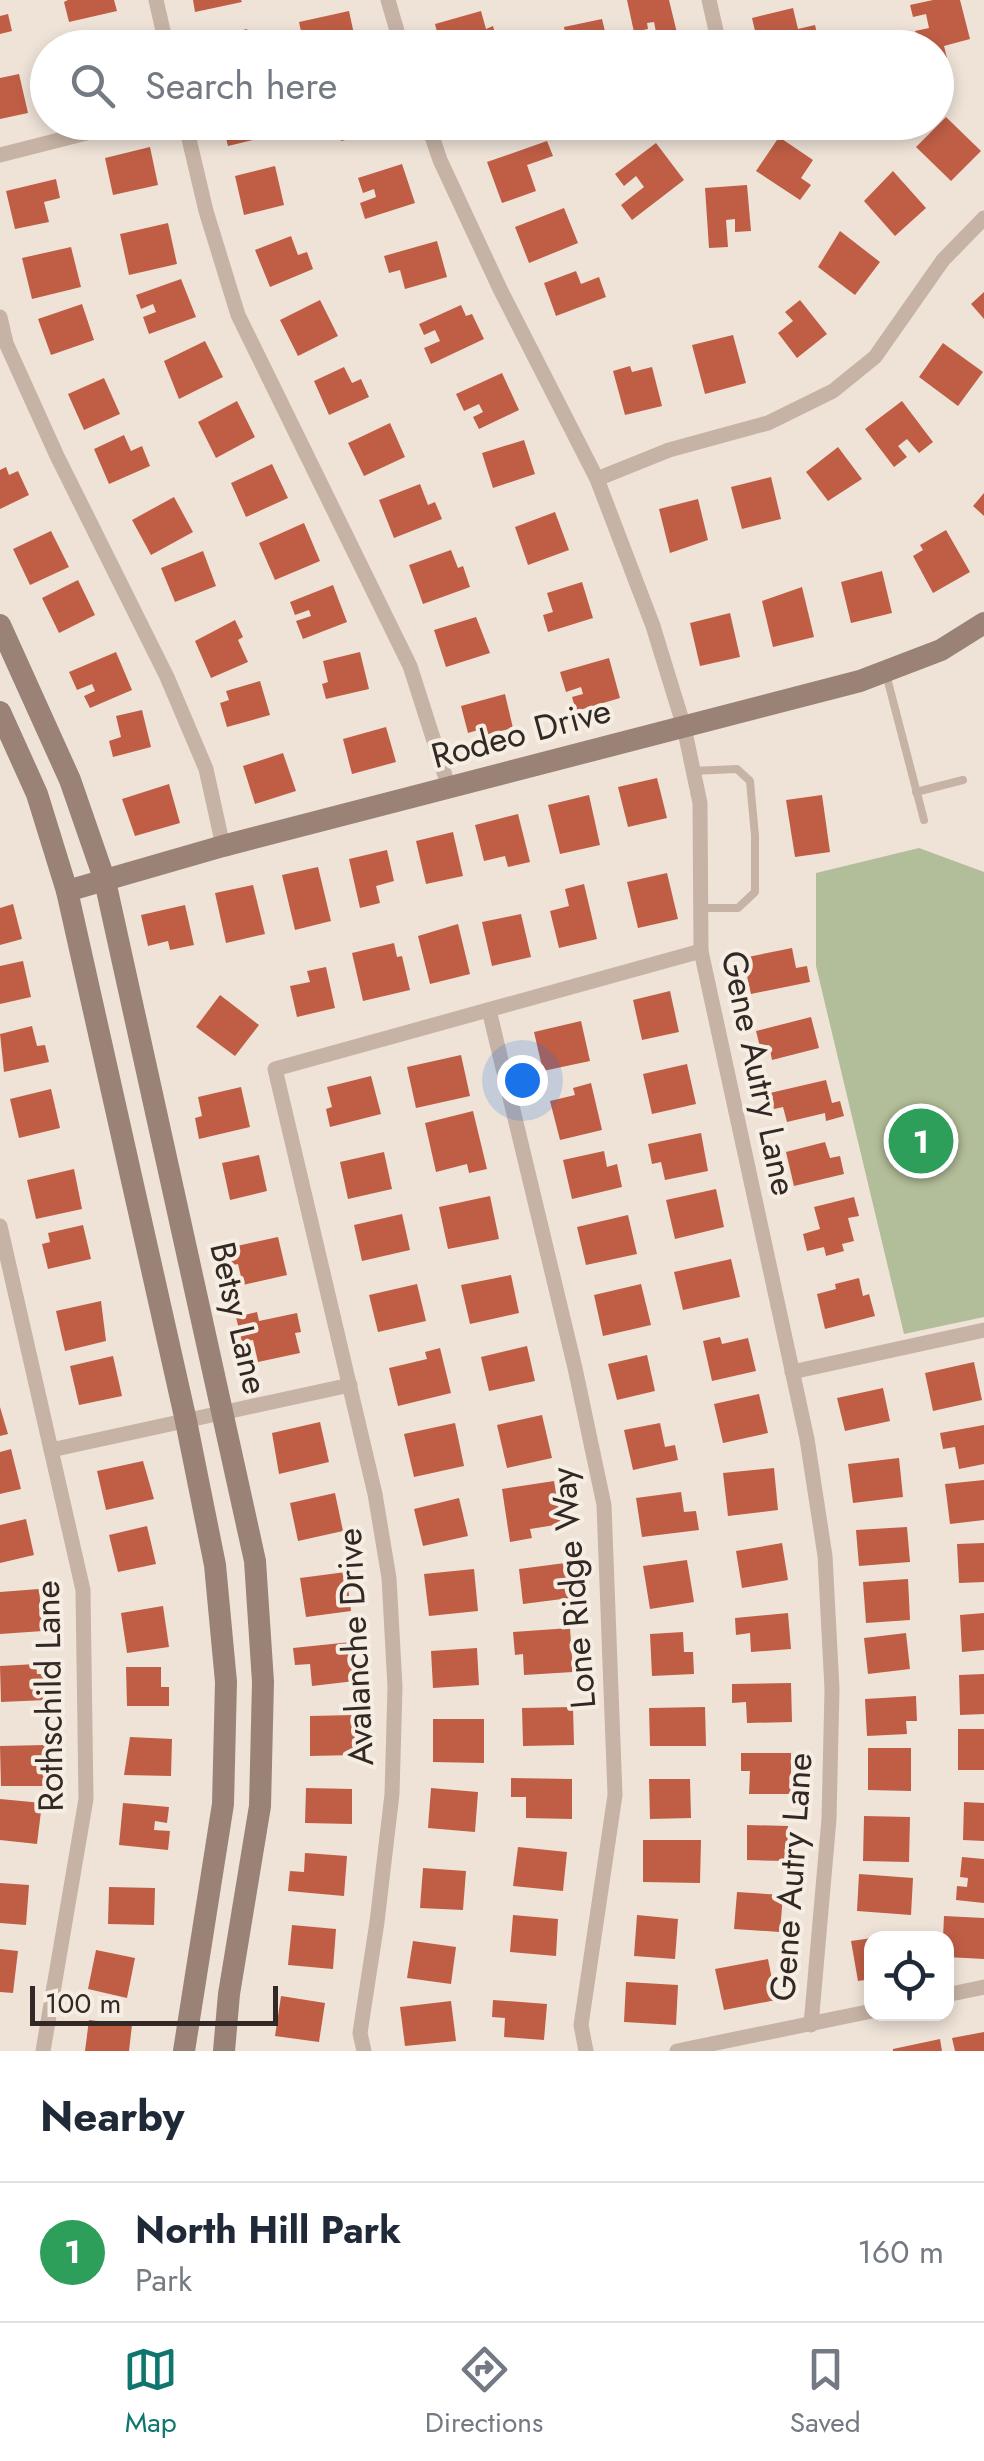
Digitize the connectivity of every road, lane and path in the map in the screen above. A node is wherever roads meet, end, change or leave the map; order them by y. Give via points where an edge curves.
1 (156, 0) edge
2 (388, 0) edge
3 (709, 0) edge
4 (163, 30) edge
5 (397, 30) edge
6 (716, 30) edge
7 (59, 140) edge
8 (189, 140) edge
9 (433, 140) edge
10 (0, 155) edge
11 (984, 218) edge
12 (0, 317) edge
13 (598, 479) junction
14 (984, 623) edge
15 (0, 625) edge
16 (885, 672) junction
17 (0, 712) edge
18 (684, 727) junction
19 (694, 771) junction
20 (963, 780) dead end
21 (449, 788) junction
22 (916, 792) junction
23 (924, 820) dead end
24 (223, 846) junction
25 (105, 881) junction
26 (67, 891) junction
27 (702, 908) junction
28 (700, 951) junction
29 (489, 1010) junction
30 (0, 1226) edge
31 (984, 1330) edge
32 (792, 1372) junction
33 (350, 1385) junction
34 (224, 1412) junction
35 (186, 1421) junction
36 (52, 1450) junction
37 (984, 1987) edge
38 (954, 1993) edge
39 (864, 2014) edge
40 (811, 2025) junction
41 (44, 2051) edge
42 (184, 2051) edge
43 (224, 2051) edge
44 (364, 2051) edge
45 (586, 2051) edge
46 (677, 2051) edge

1 - 4 street
2 - 5 street
3 - 6 street
7 - 10 street
8 - 21 street via 238,315 410,666
9 - 13 street, Gene Autry Lane via 500,289
11 - 13 street via 943,260 875,357 834,391 768,422
12 - 24 street via 6,344 199,754
13 - 18 street, Gene Autry Lane
14 - 16 main road, Rodeo Drive via 941,650
15 - 25 main road, Betsy Lane via 70,780
16 - 18 main road, Rodeo Drive
16 - 22 lane
17 - 26 main road via 37,794
18 - 19 street, Gene Autry Lane
18 - 21 main road, Rodeo Drive
19 - 27 street, Gene Autry Lane
19 - 27 lane via 737,769 750,781 755,836 755,892 738,908
20 - 22 lane
21 - 24 main road, Rodeo Drive
22 - 23 lane
24 - 25 main road, Rodeo Drive
25 - 26 main road, Rodeo Drive
25 - 34 main road, Betsy Lane
26 - 35 main road
27 - 28 street, Gene Autry Lane
28 - 29 street
28 - 32 street, Gene Autry Lane
29 - 33 street, Avalanche Drive via 275,1069
29 - 45 street, Lone Ridge Way via 604,1505 615,1795 581,2024
30 - 36 street, Rothschild Lane
31 - 32 street
32 - 40 street, Gene Autry Lane via 825,1556 832,1689 829,1819
33 - 34 street
33 - 44 street, Avalanche Drive via 389,1578 395,1688 392,1794 360,2033
34 - 35 street
34 - 43 main road, Betsy Lane via 254,1561 263,1682 260,1806
35 - 36 street
35 - 42 main road via 215,1565 226,1682 223,1804
36 - 41 street, Rothschild Lane via 84,1590 86,1799
37 - 38 street
39 - 40 street
40 - 46 street

